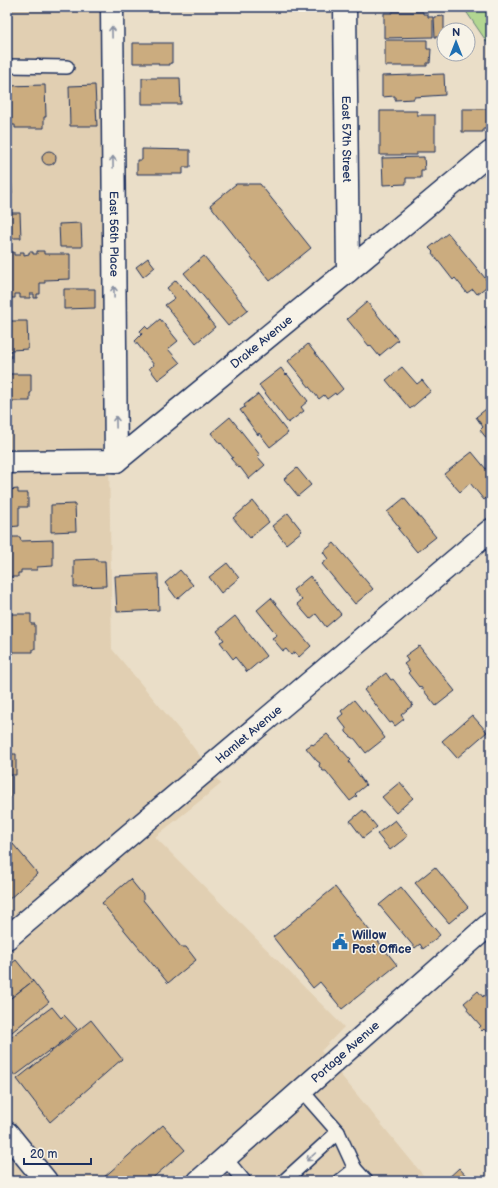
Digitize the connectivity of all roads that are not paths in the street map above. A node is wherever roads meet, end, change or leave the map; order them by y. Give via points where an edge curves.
1 (112, 7) edge
2 (345, 7) edge
3 (7, 66) edge
4 (67, 67) dead end
5 (491, 152) edge
6 (348, 271) junction
7 (116, 461) junction
8 (7, 462) edge
9 (491, 530) edge
10 (491, 923) edge
11 (7, 938) edge
12 (302, 1090) junction
13 (338, 1132) junction
14 (7, 1133) edge
15 (225, 1158) junction
16 (355, 1169) junction
17 (46, 1181) edge
18 (199, 1181) edge
19 (244, 1181) edge
20 (284, 1181) edge
21 (340, 1181) edge
22 (366, 1181) edge

7 -> 1 street, East 56th Place
2 - 6 street, East 57th Street
3 - 4 lane
5 - 6 street, Drake Avenue
6 - 7 street, Drake Avenue
7 - 8 street
9 - 11 street, Hamlet Avenue
10 - 12 street, Portage Avenue
12 - 13 lane
12 - 15 street, Portage Avenue
13 - 16 lane
13 -> 20 lane
14 - 17 street
15 - 18 street, Portage Avenue
15 - 19 lane
16 - 21 lane
16 - 22 lane

